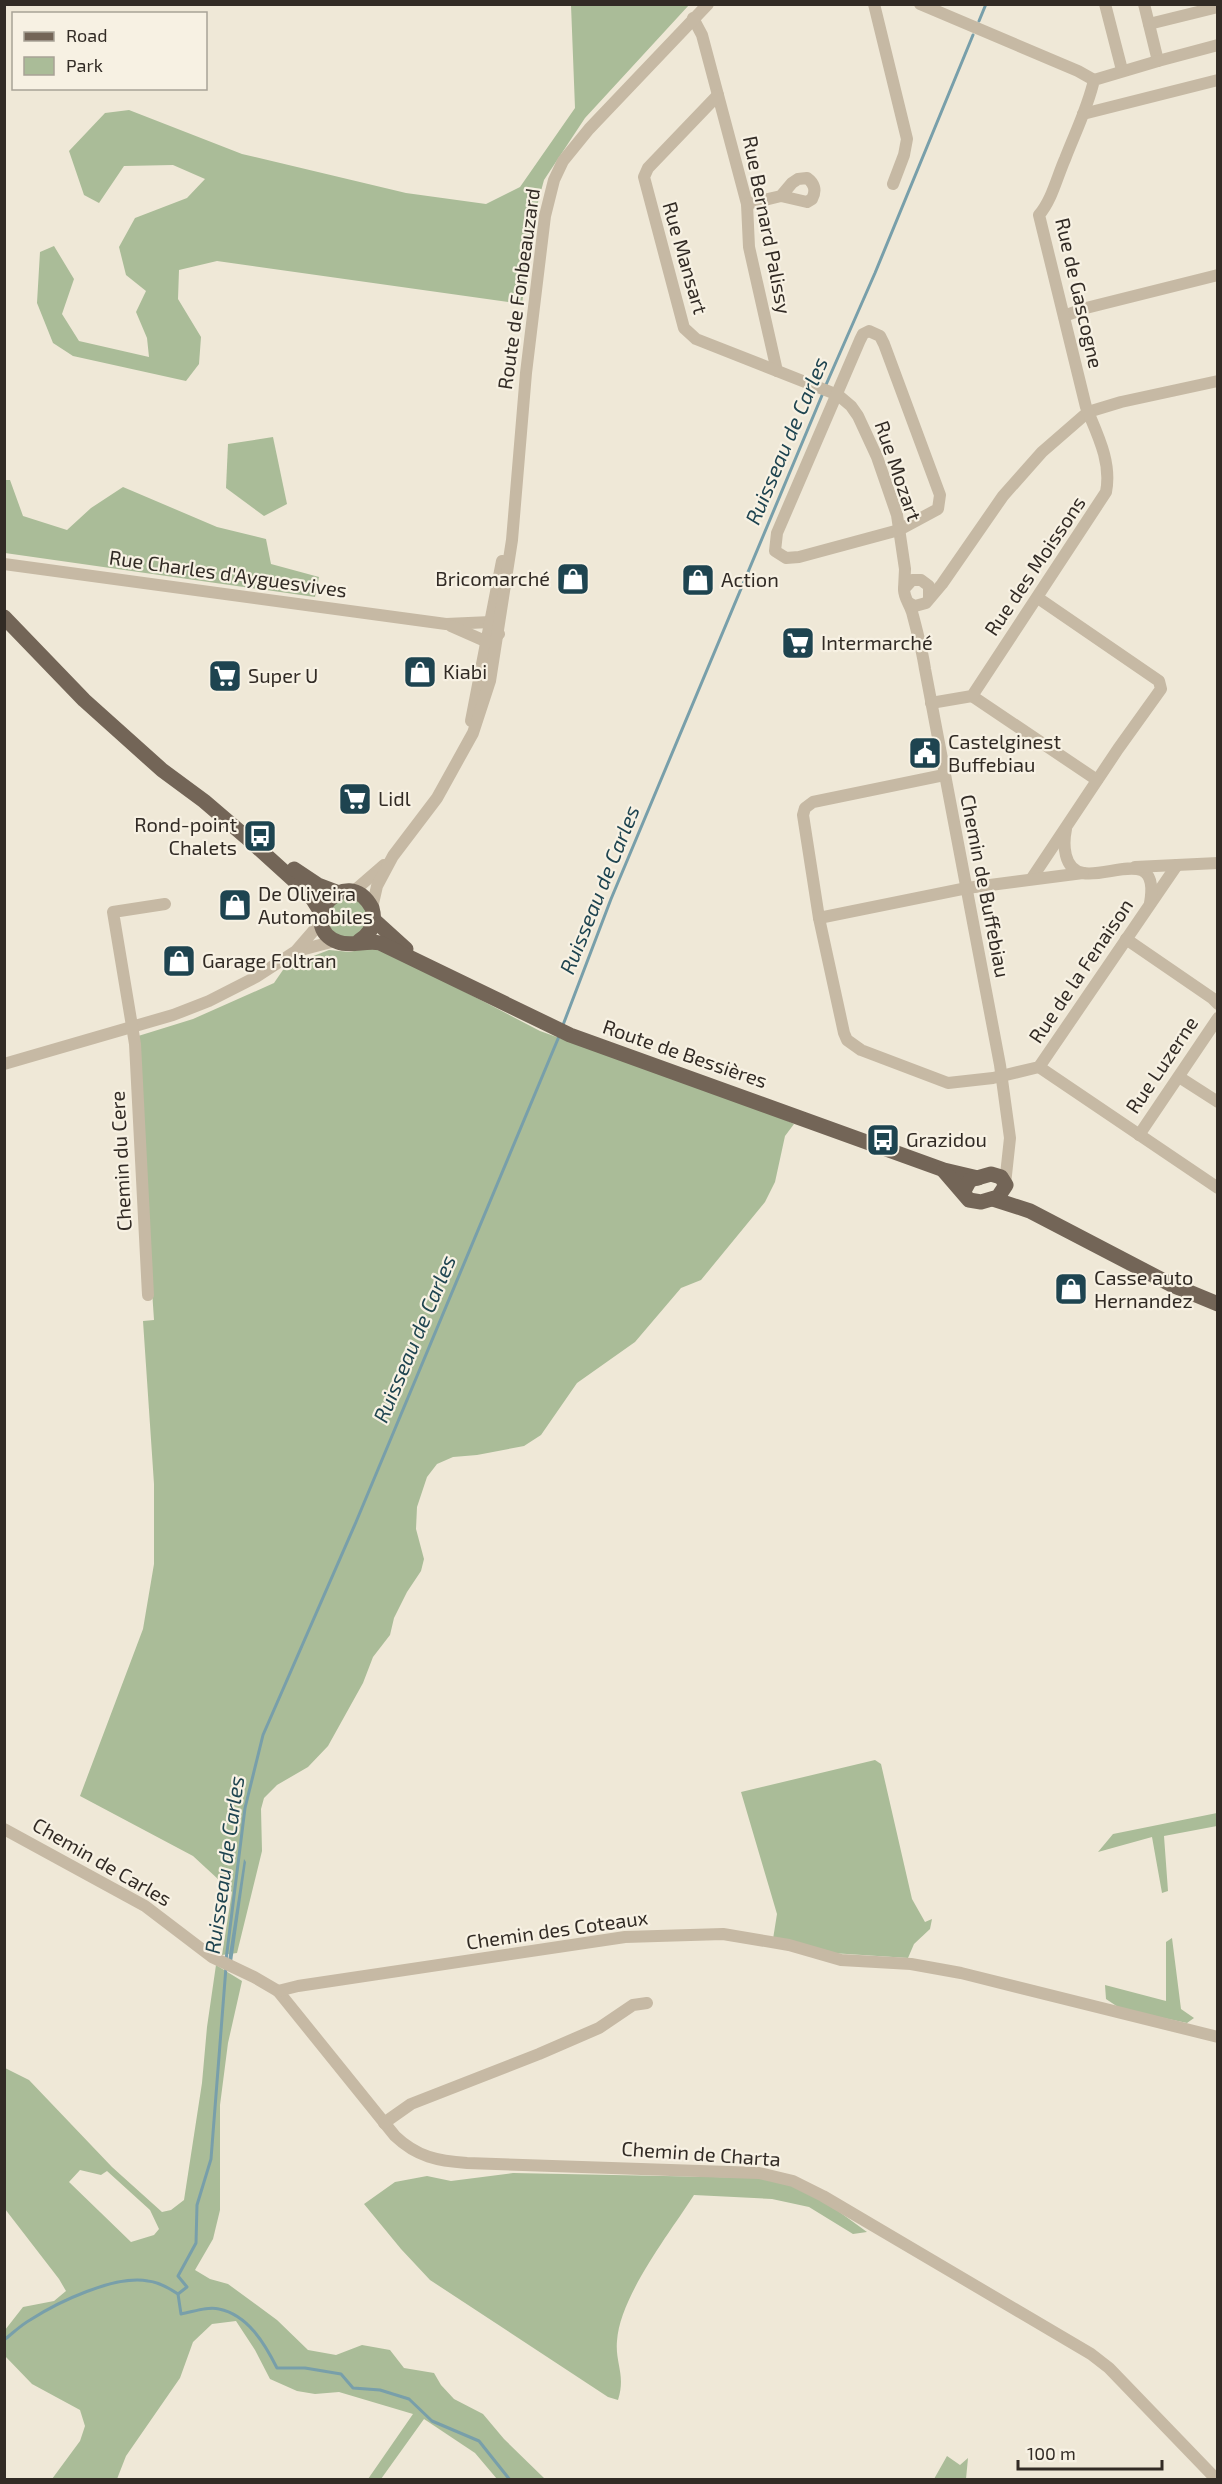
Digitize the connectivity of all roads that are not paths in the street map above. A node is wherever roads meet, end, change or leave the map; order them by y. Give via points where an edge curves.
1 (708, 4) edge
2 (874, 4) edge
3 (1105, 4) edge
4 (1144, 4) edge
5 (928, 6) edge
6 (1218, 7) edge
7 (693, 18) junction
8 (1149, 24) junction
9 (1218, 45) edge
10 (1158, 61) junction
11 (1122, 70) junction
12 (1094, 80) junction
13 (1218, 80) edge
14 (718, 95) junction
15 (1083, 114) junction
16 (893, 184) dead end
17 (781, 196) dead end
18 (747, 204) junction
19 (1218, 275) edge
20 (1064, 316) junction
21 (777, 371) junction
22 (1218, 381) edge
23 (838, 395) junction
24 (1088, 412) junction
25 (899, 530) junction
26 (4, 564) edge
27 (905, 569) junction
28 (946, 576) junction
29 (920, 581) junction
30 (904, 589) junction
31 (1038, 598) junction
32 (928, 600) junction
33 (909, 603) junction
34 (4, 617) edge
35 (446, 624) junction
36 (492, 632) junction
37 (918, 633) junction
38 (972, 696) junction
39 (931, 703) junction
40 (944, 775) junction
41 (1097, 780) junction
42 (1066, 828) junction
43 (246, 837) junction
44 (393, 856) junction
45 (1218, 863) edge
46 (1177, 865) junction
47 (1131, 867) junction
48 (1083, 873) junction
49 (1032, 879) junction
50 (967, 888) junction
51 (346, 892) junction
52 (165, 904) dead end
53 (1150, 904) junction
54 (373, 914) junction
55 (322, 917) junction
56 (819, 918) junction
57 (1125, 939) junction
58 (335, 941) junction
59 (359, 941) junction
60 (296, 951) junction
61 (420, 961) junction
62 (1218, 1004) edge
63 (1218, 1018) edge
64 (132, 1026) junction
65 (4, 1064) edge
66 (1039, 1067) junction
67 (1001, 1075) junction
68 (1179, 1077) junction
69 (1218, 1102) edge
70 (1139, 1135) junction
71 (1009, 1146) junction
72 (944, 1170) junction
73 (984, 1176) junction
74 (1005, 1185) junction
75 (1218, 1188) edge
76 (964, 1191) junction
77 (993, 1199) junction
78 (1030, 1211) junction
79 (148, 1295) dead end
80 (1218, 1304) edge
81 (4, 1830) edge
82 (238, 1968) joint
83 (278, 1991) junction
84 (647, 2003) dead end
85 (1218, 2037) edge
86 (384, 2123) junction
87 (1217, 2480) edge

1 - 7 street, Route de Fonbeauzard
2 - 16 street via 907,139
3 - 11 street
4 - 8 street
5 - 12 street
6 - 8 street
7 - 14 street, Rue Bernard Palissy via 702,35
7 - 36 street, Route de Fonbeauzard via 588,129 563,161 554,180 545,216 515,492
8 - 10 street
9 - 10 street
10 - 11 street
11 - 12 street
12 - 15 street, Rue de Gascogne
13 - 15 street
14 - 18 street, Rue Bernard Palissy
14 - 21 street, Rue Mansart via 648,168 646,189 684,328 696,339
15 - 20 street, Rue de Gascogne via 1039,215
17 - 18 street
18 - 21 street, Rue Bernard Palissy via 749,247
19 - 20 street
20 - 24 street, Rue de Gascogne
21 - 23 street, Rue Mansart
22 - 24 street, Chemin de Buffebiau
23 - 25 street, Rue Mozart via 858,416 877,457
23 - 25 street via 777,533 775,550 786,558 795,557
23 - 25 street via 863,334 880,336 940,502 933,514
24 - 28 street, Chemin de Buffebiau via 1042,452 1003,496
24 - 31 street, Rue des Moissons via 1107,465 1106,492
25 - 27 street, Rue Mozart
26 - 35 street, Rue Charles d'Ayguesvives
27 - 29 street
27 - 30 street, Rue Mozart
28 - 29 street
28 - 32 street, Chemin de Buffebiau
29 - 30 street via 908,583
29 - 32 street via 929,586
30 - 33 street
31 - 38 street, Rue des Moissons
31 - 41 street via 1159,681 1161,689
32 - 33 street via 915,606
32 - 37 street, Chemin de Buffebiau
33 - 37 street, Chemin de Buffebiau
34 - 43 main road, Route de Bessières via 84,700 162,770
35 - 36 street, Rue Charles d'Ayguesvives
35 - 36 street, Rue Charles d'Ayguesvives
36 - 44 street, Route de Fonbeauzard via 481,714 473,733 436,798
37 - 39 street, Chemin de Buffebiau
38 - 39 street
38 - 41 street
39 - 40 street, Chemin de Buffebiau
40 - 50 street, Chemin de Buffebiau
40 - 56 street, Rue de la Fenaison via 824,799 805,808
41 - 42 street
42 - 48 street via 1067,859
42 - 49 street
43 - 51 main road, Route de Bessières via 318,885
43 - 55 main road, Route de Bessières via 310,895
44 - 51 street
44 - 54 street via 377,886
45 - 46 street
46 - 47 street
46 - 53 street, Rue de la Fenaison
47 - 48 street
47 - 53 street via 1141,870 1149,880
48 - 49 street
49 - 50 street
50 - 56 street
50 - 67 street, Chemin de Buffebiau
51 - 54 main road, Route de Bessières via 365,897
51 - 55 main road via 327,901
52 - 64 street, Chemin du Cere via 113,912
53 - 57 street, Rue de la Fenaison
54 - 59 main road via 371,930
54 - 61 main road, Route de Bessières
55 - 58 main road, Route de Bessières via 325,930
55 - 60 street
56 - 67 street, Rue de la Fenaison via 844,1033 853,1046 948,1083
57 - 62 street, Rue Luzerne
57 - 66 street, Rue de la Fenaison
58 - 59 main road, Route de Bessières
58 - 60 street
59 - 61 main road, Route de Bessières via 380,944
60 - 64 street via 209,1001
61 - 72 main road, Route de Bessières via 570,1035
63 - 68 street, Rue Luzerne
64 - 65 street
64 - 79 street, Chemin du Cere
66 - 67 street, Rue de la Fenaison
66 - 70 street
67 - 71 street, Chemin de Buffebiau
68 - 69 street
68 - 70 street, Rue Luzerne
70 - 75 street
71 - 73 street via 997,1169
71 - 74 street, Chemin de Buffebiau
72 - 73 main road, Route de Bessières
72 - 76 main road, Route de Bessières
73 - 74 main road, Route de Bessières via 1001,1177
73 - 76 main road via 970,1180
74 - 77 main road via 1002,1194
74 - 78 main road, Route de Bessières
76 - 77 main road, Route de Bessières via 973,1201
77 - 78 main road, Route de Bessières
78 - 80 main road, Route de Bessières via 1172,1285
81 - 82 street, Chemin de Carles via 145,1906 219,1962
82 - 83 street, Chemin de Charta
83 - 85 street, Chemin des Coteaux via 625,1937 723,1934 841,1960 911,1964 961,1973
83 - 86 street, Chemin de Charta
84 - 86 street via 633,2005 599,2028 539,2054 411,2104
86 - 87 street, Chemin de Charta via 410,2149 437,2160 759,2173 793,2181 1109,2367

